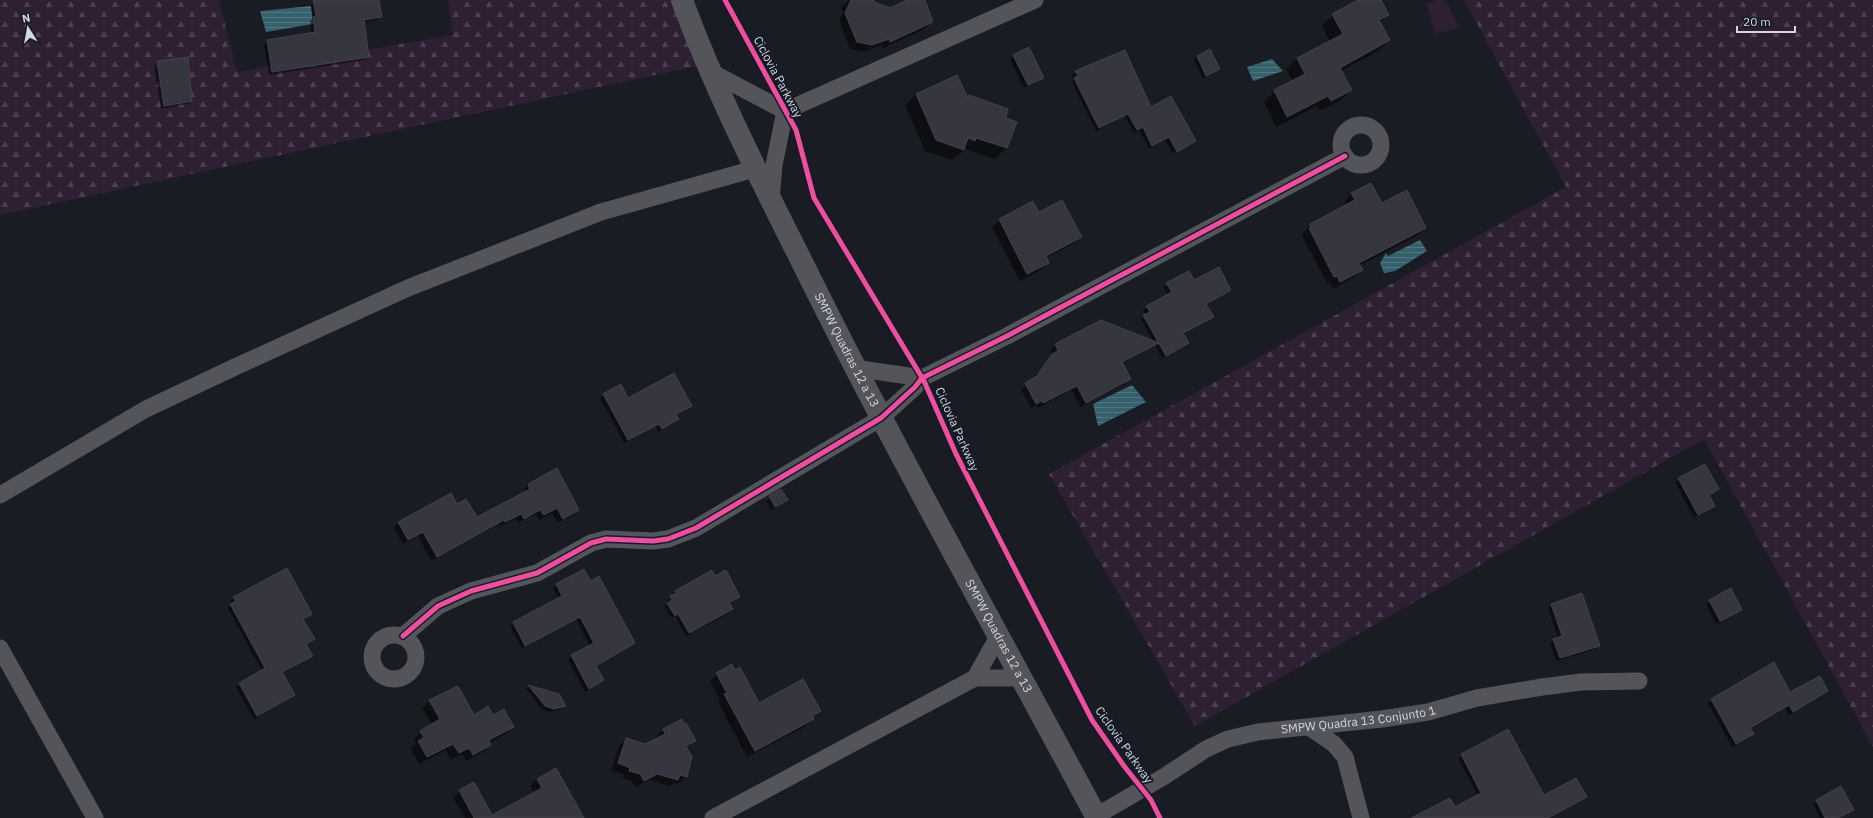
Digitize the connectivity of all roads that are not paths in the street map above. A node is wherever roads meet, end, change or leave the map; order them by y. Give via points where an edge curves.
1 (682, 0) edge
2 (1034, 0) edge
3 (711, 72) junction
4 (785, 112) junction
5 (1345, 156) dead end
6 (754, 169) junction
7 (771, 200) junction
8 (854, 368) junction
9 (922, 378) junction
10 (881, 418) junction
11 (0, 495) edge
12 (999, 635) junction
13 (403, 636) dead end
14 (0, 648) edge
15 (975, 678) junction
16 (1021, 678) junction
17 (1639, 681) dead end
18 (1309, 727) junction
19 (1097, 817) edge
20 (95, 818) edge
21 (713, 818) edge
22 (1361, 818) edge

1 - 3 street, SMPW Quadras 12 a 13
2 - 4 street
3 - 4 street
3 - 6 street, SMPW Quadras 12 a 13
4 - 7 street via 774,165
5 - 9 street via 1007,336
6 - 7 street, SMPW Quadras 12 a 13
6 - 11 street via 601,212 408,288 146,409
7 - 8 street, SMPW Quadras 12 a 13
8 - 9 street
8 - 10 street, SMPW Quadras 12 a 13
9 - 10 street via 916,388
10 - 12 street, SMPW Quadras 12 a 13
10 - 13 street via 696,528 668,539 606,539 591,543 537,573 471,592 438,606
12 - 15 street
12 - 16 street, SMPW Quadras 12 a 13
14 - 20 street
15 - 16 street
15 - 21 street
16 - 19 street, SMPW Quadras 12 a 13
17 - 18 street, SMPW Quadra 13 Conjunto 1 via 1581,682 1542,687 1477,698 1428,712
18 - 19 street, SMPW Quadra 13 Conjunto 1 via 1228,738
18 - 22 street via 1334,744 1345,757

